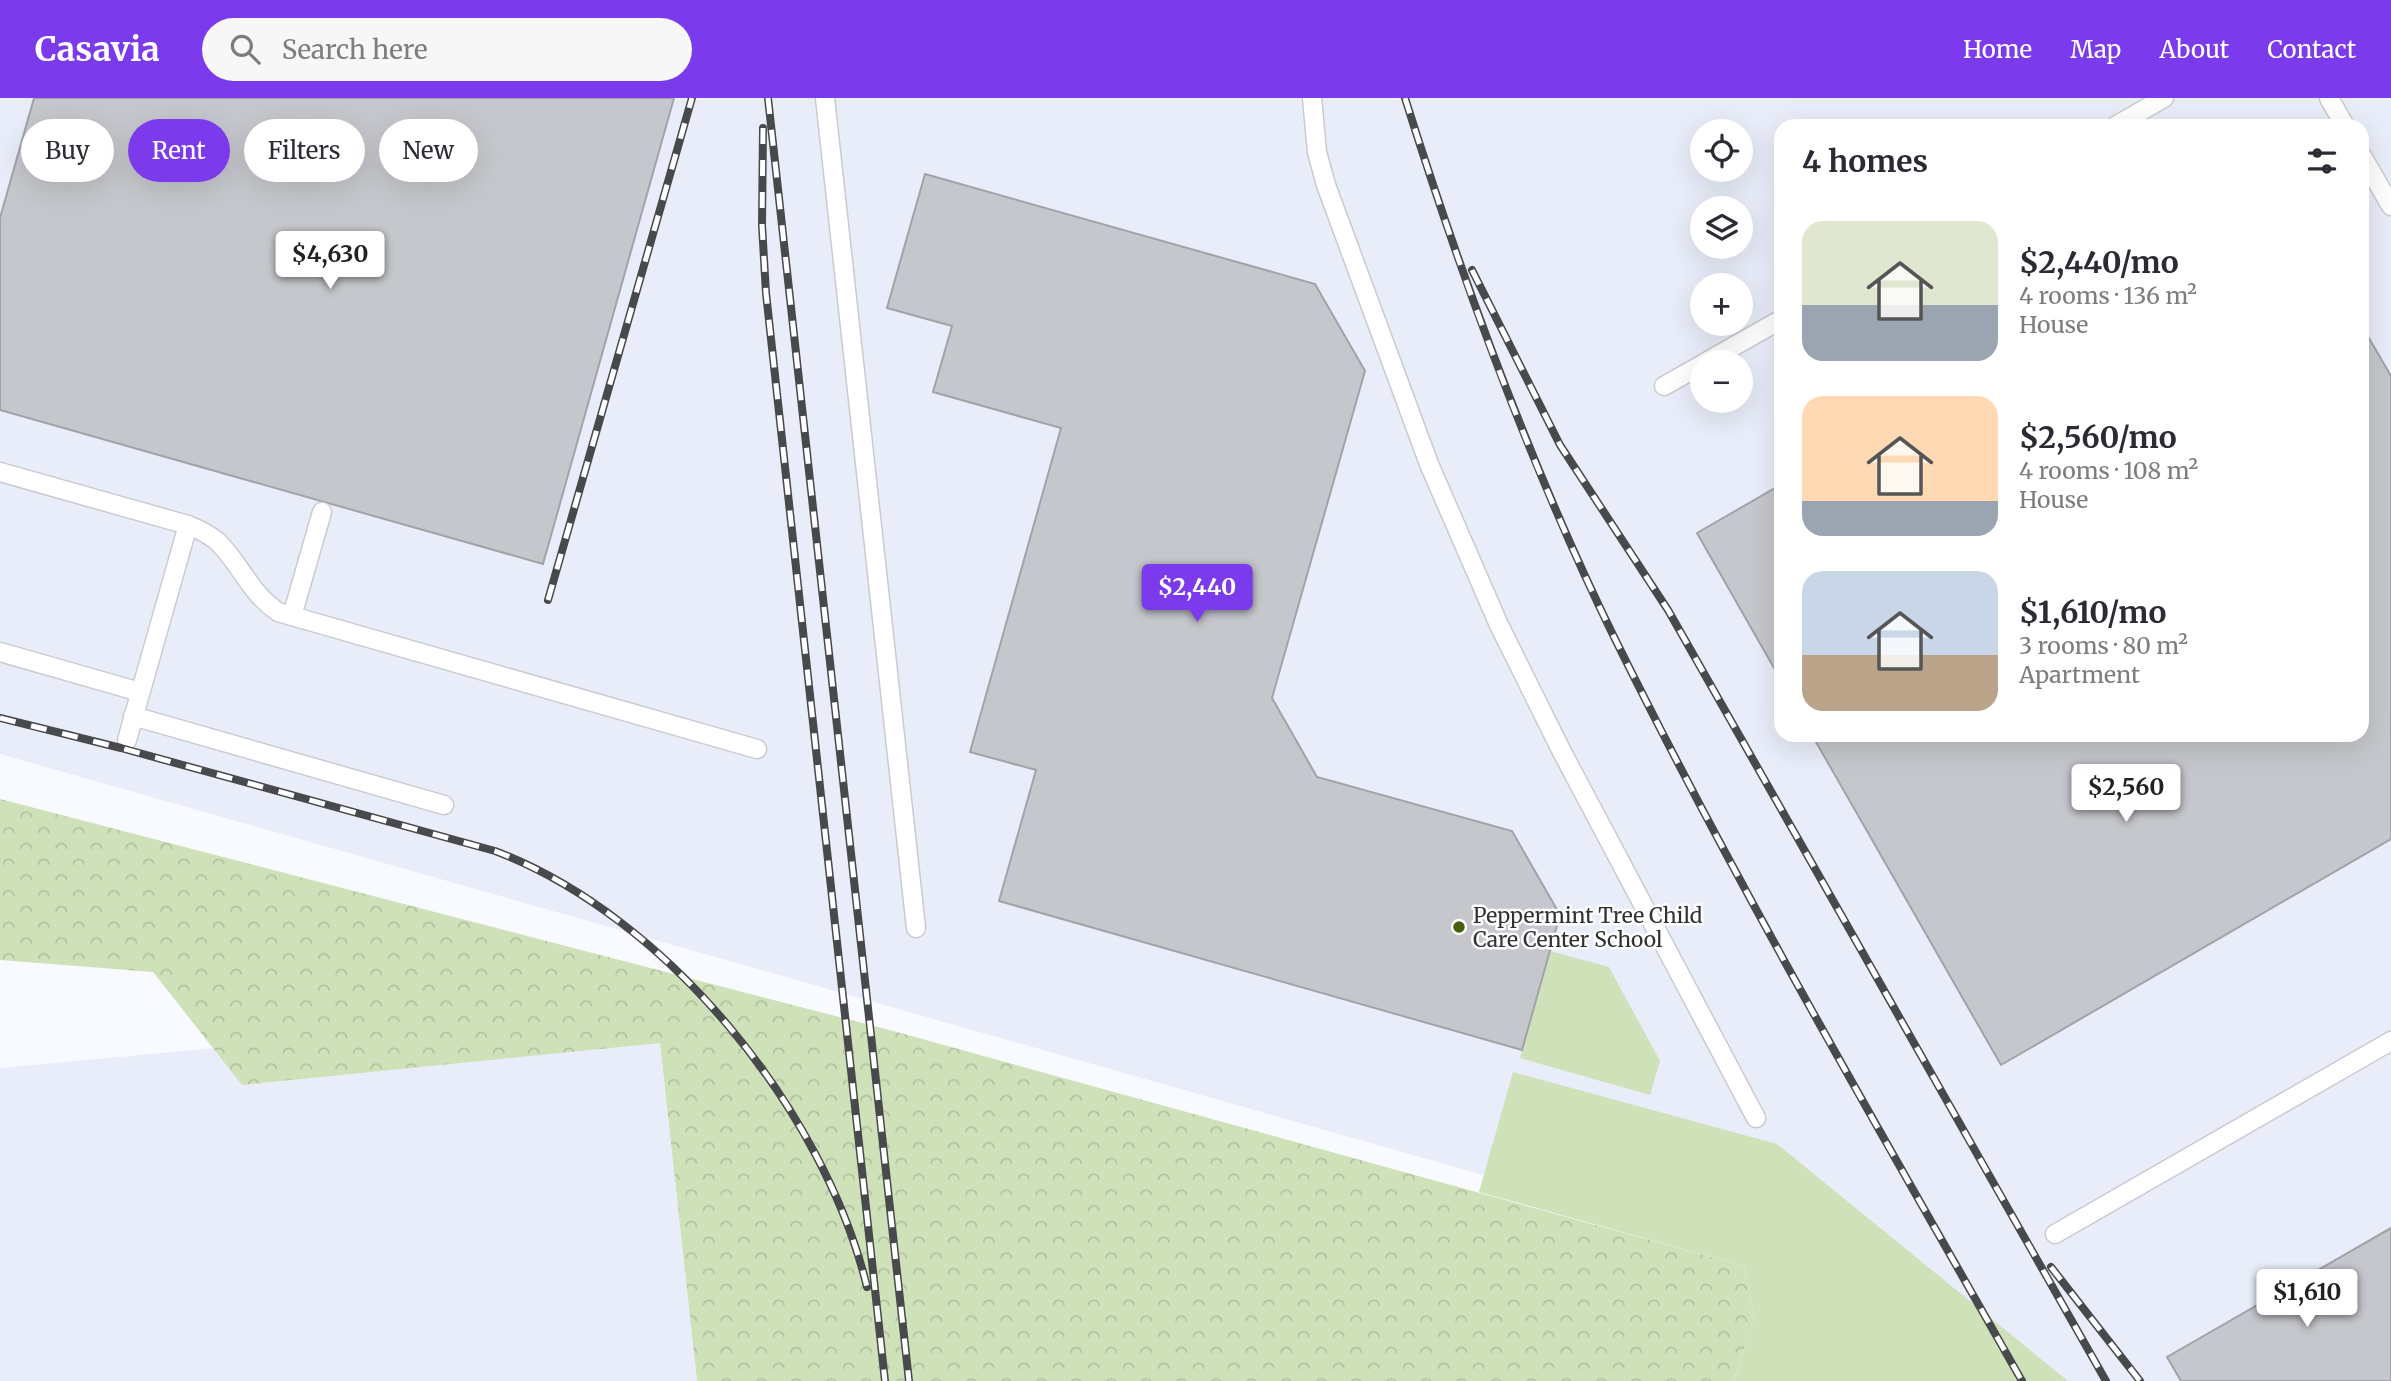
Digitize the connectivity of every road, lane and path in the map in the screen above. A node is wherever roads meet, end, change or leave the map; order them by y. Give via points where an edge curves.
1 (825, 98) edge
2 (1312, 98) edge
3 (2164, 98) edge
4 (2329, 98) edge
5 (2127, 119) edge
6 (2341, 119) edge
7 (2369, 168) edge
8 (2391, 206) edge
9 (1774, 324) edge
10 (1727, 350) edge
11 (1690, 371) edge
12 (1664, 386) dead end
13 (0, 472) edge
14 (322, 512) dead end
15 (187, 525) junction
16 (292, 617) junction
17 (0, 652) edge
18 (140, 692) junction
19 (133, 716) junction
20 (127, 740) dead end
21 (757, 749) dead end
22 (444, 805) dead end
23 (916, 928) dead end
24 (2391, 1041) edge
25 (1756, 1118) dead end
26 (2055, 1234) dead end

1 - 23 lane
2 - 25 lane via 1317,152 1326,185 1465,550 1549,728
3 - 5 lane
4 - 6 lane
7 - 8 lane
9 - 10 lane
11 - 12 lane
13 - 15 lane
14 - 16 lane
15 - 16 lane via 216,540 265,603
15 - 18 lane
16 - 21 lane
17 - 18 lane
18 - 19 lane
19 - 20 lane
19 - 22 lane
24 - 26 lane

